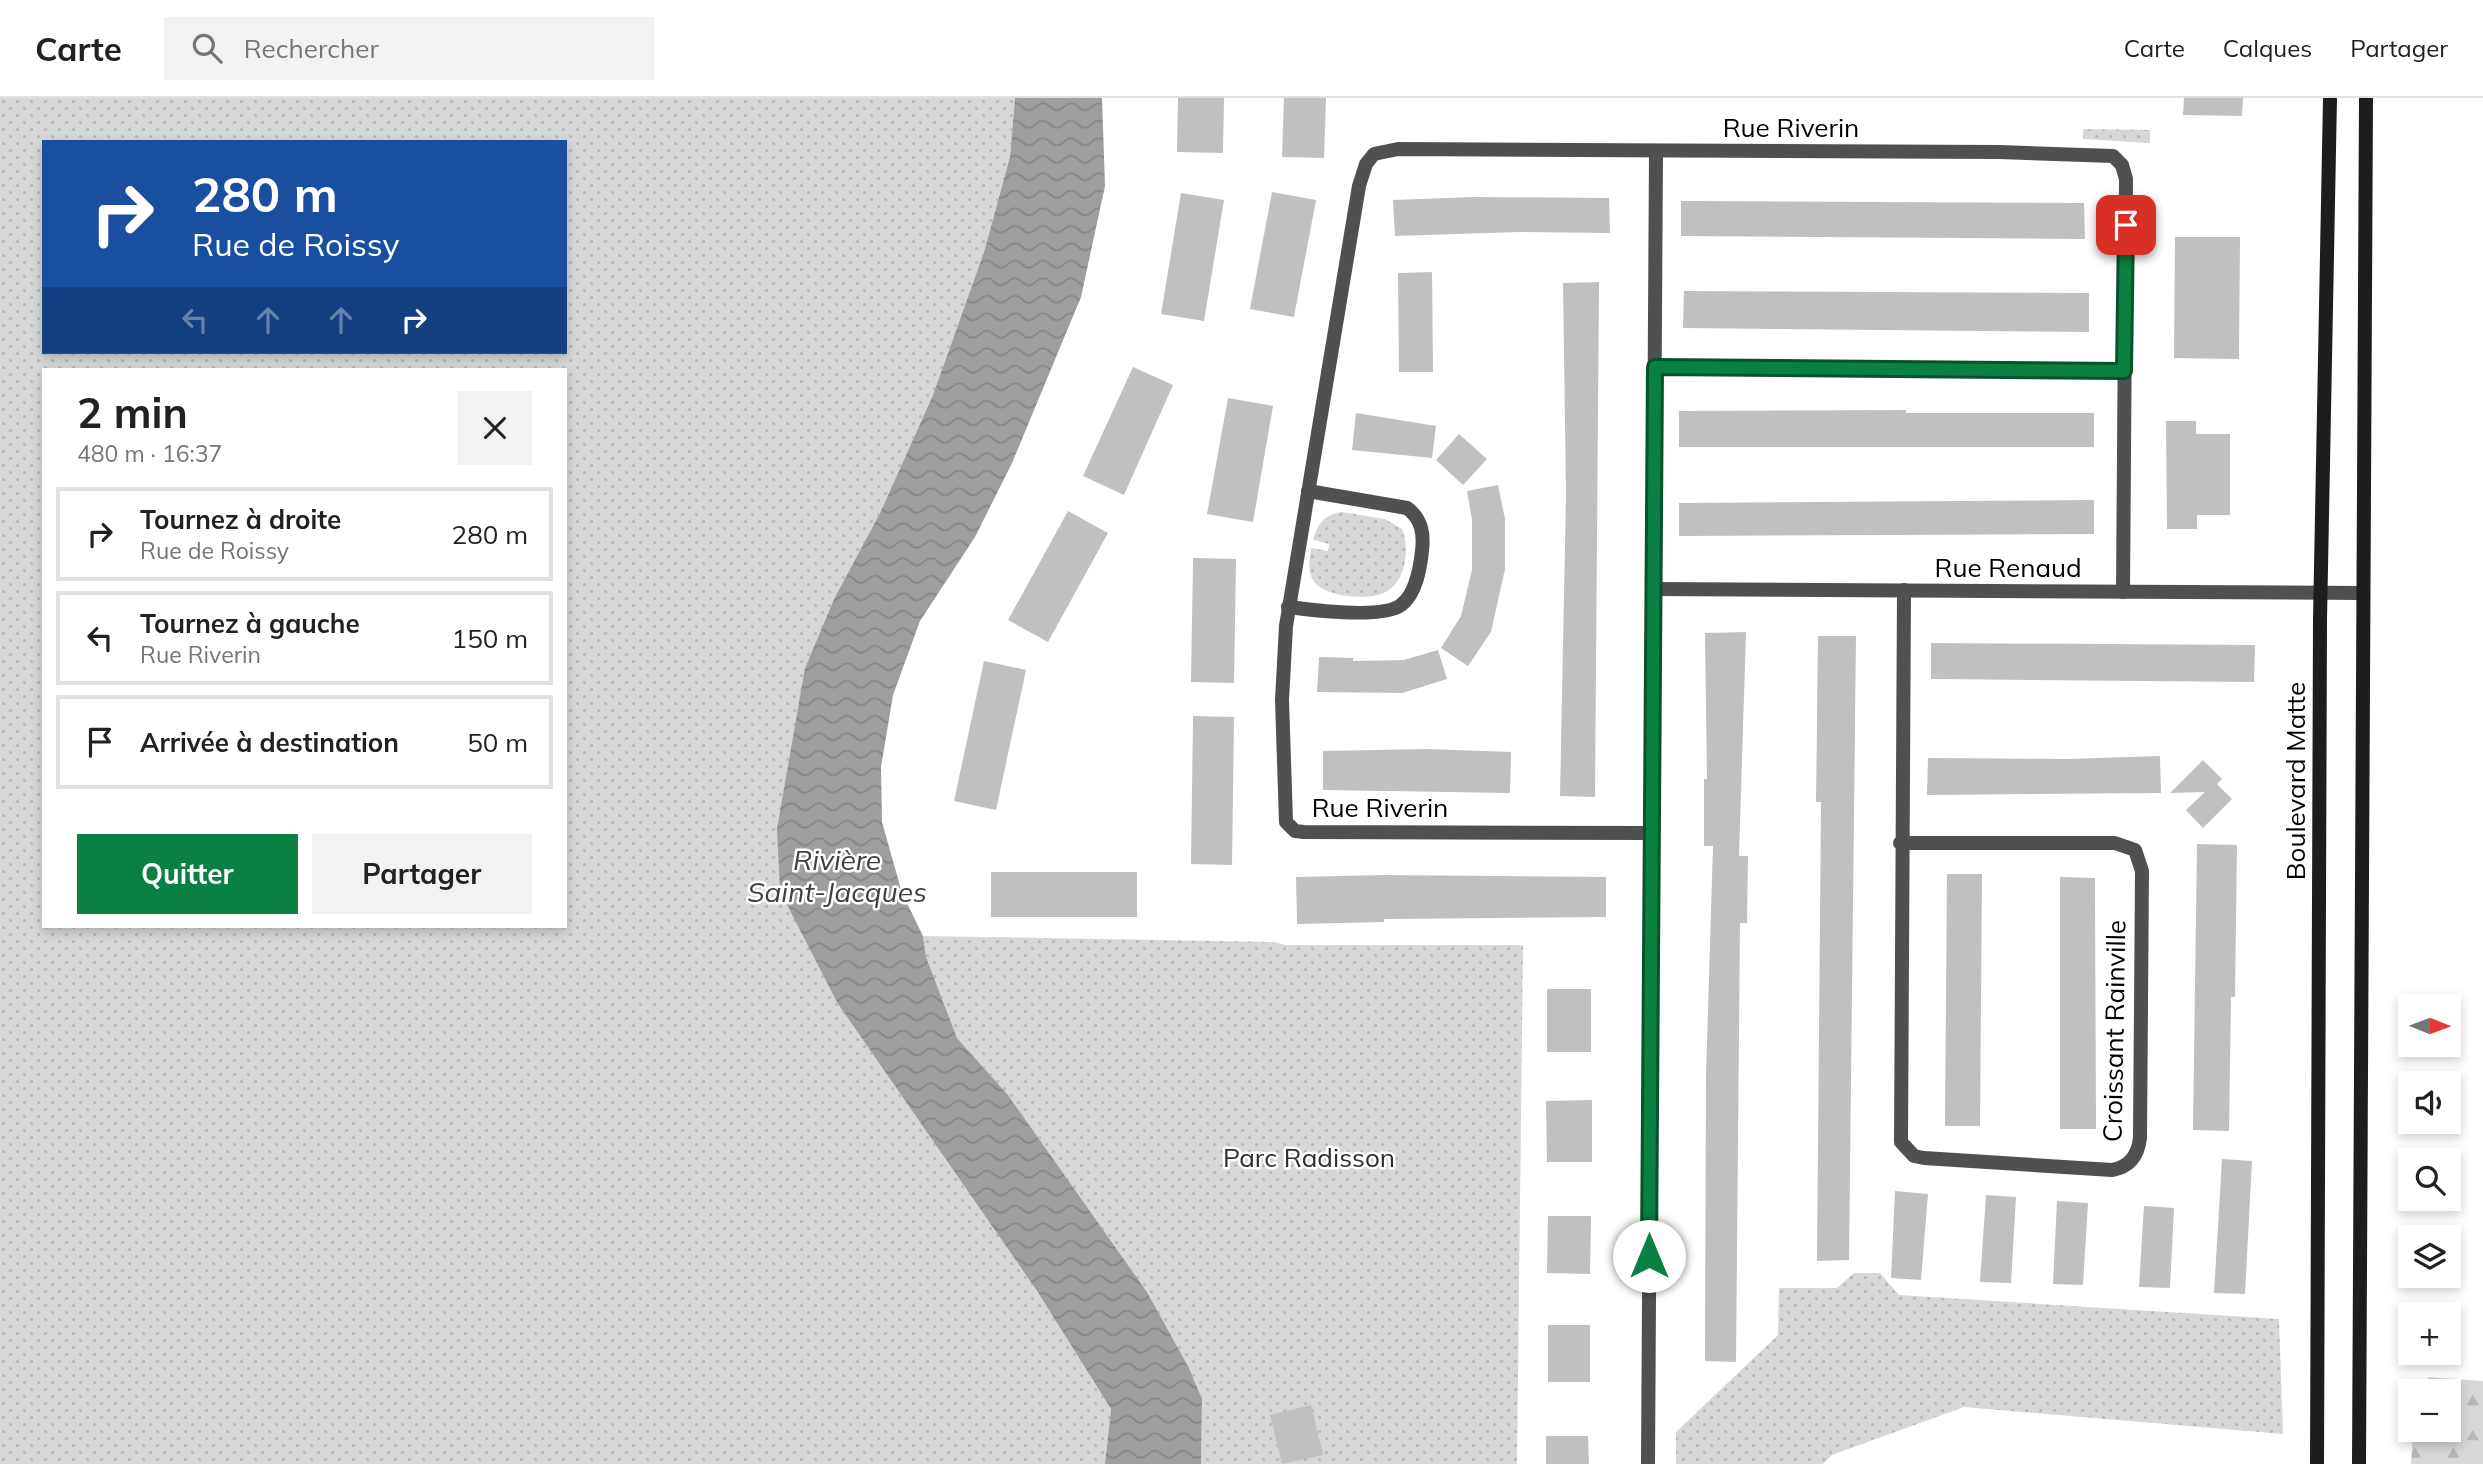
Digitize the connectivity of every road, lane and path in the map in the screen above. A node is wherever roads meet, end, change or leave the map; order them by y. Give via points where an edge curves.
1 (2330, 98) edge
2 (2366, 98) edge
3 (1656, 152) junction
4 (1655, 367) junction
5 (2124, 371) junction
6 (1308, 491) junction
7 (1653, 589) junction
8 (1904, 590) junction
9 (2123, 592) junction
10 (2363, 593) junction
11 (2321, 594) junction
12 (1288, 607) junction
13 (1652, 833) junction
14 (1900, 843) junction
15 (1648, 1464) edge
16 (2318, 1464) edge
17 (2359, 1464) edge

1 - 11 main road, Boulevard Matte
2 - 10 main road
3 - 4 street
3 - 5 street, Rue Riverin via 2113,156 2126,179
3 - 6 street, Rue Riverin via 1398,149 1374,154 1359,186
4 - 5 street
4 - 7 street
5 - 9 street, Rue Riverin
6 - 12 street, Rue Riverin
6 - 12 street via 1401,506 1414,513 1422,528 1420,568 1408,598 1391,610
7 - 8 street, Rue Renaud
7 - 13 street
8 - 9 street, Rue Renaud
8 - 14 street, Croissant Rainville
9 - 11 street, Rue Renaud
10 - 11 street, Rue Renaud
10 - 17 main road
11 - 16 main road, Boulevard Matte
12 - 13 street, Rue Riverin via 1283,656 1284,815 1295,831
13 - 15 street
14 - 14 street, Croissant Rainville via 1901,1142 1914,1156 1924,1158 2112,1170 2126,1166 2137,1153 2140,1138 2141,871 2135,850 2115,843

